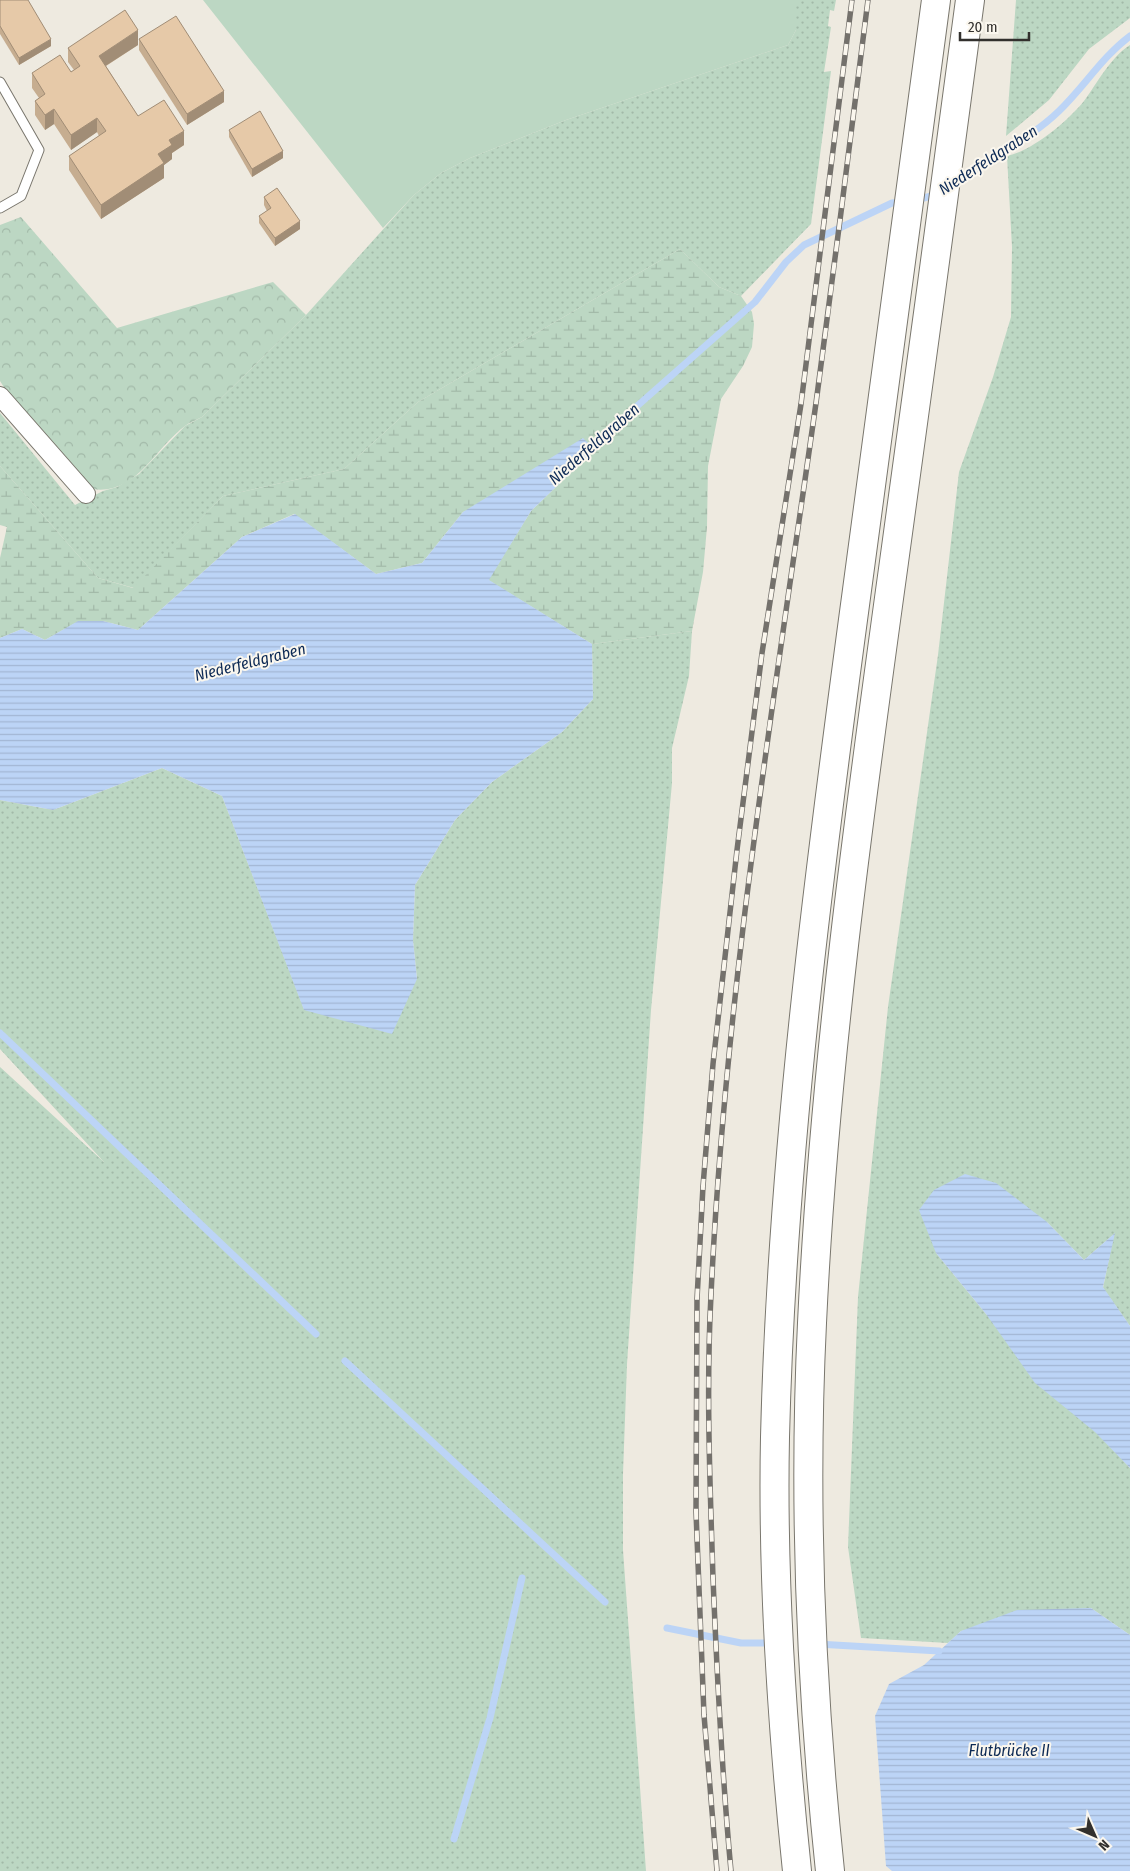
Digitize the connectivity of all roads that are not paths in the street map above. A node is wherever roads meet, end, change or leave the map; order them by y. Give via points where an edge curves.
1 (969, 6) edge
2 (935, 12) edge
3 (0, 82) edge
4 (0, 208) edge
5 (0, 396) edge
6 (86, 494) dead end
7 (797, 1871) edge
8 (830, 1871) edge

1 - 8 main road via 849,894 830,1072 812,1325 810,1562 819,1746
2 - 7 main road via 840,712 786,1193 775,1442 776,1562 783,1712
3 - 4 lane via 39,150 22,196
5 - 6 street

